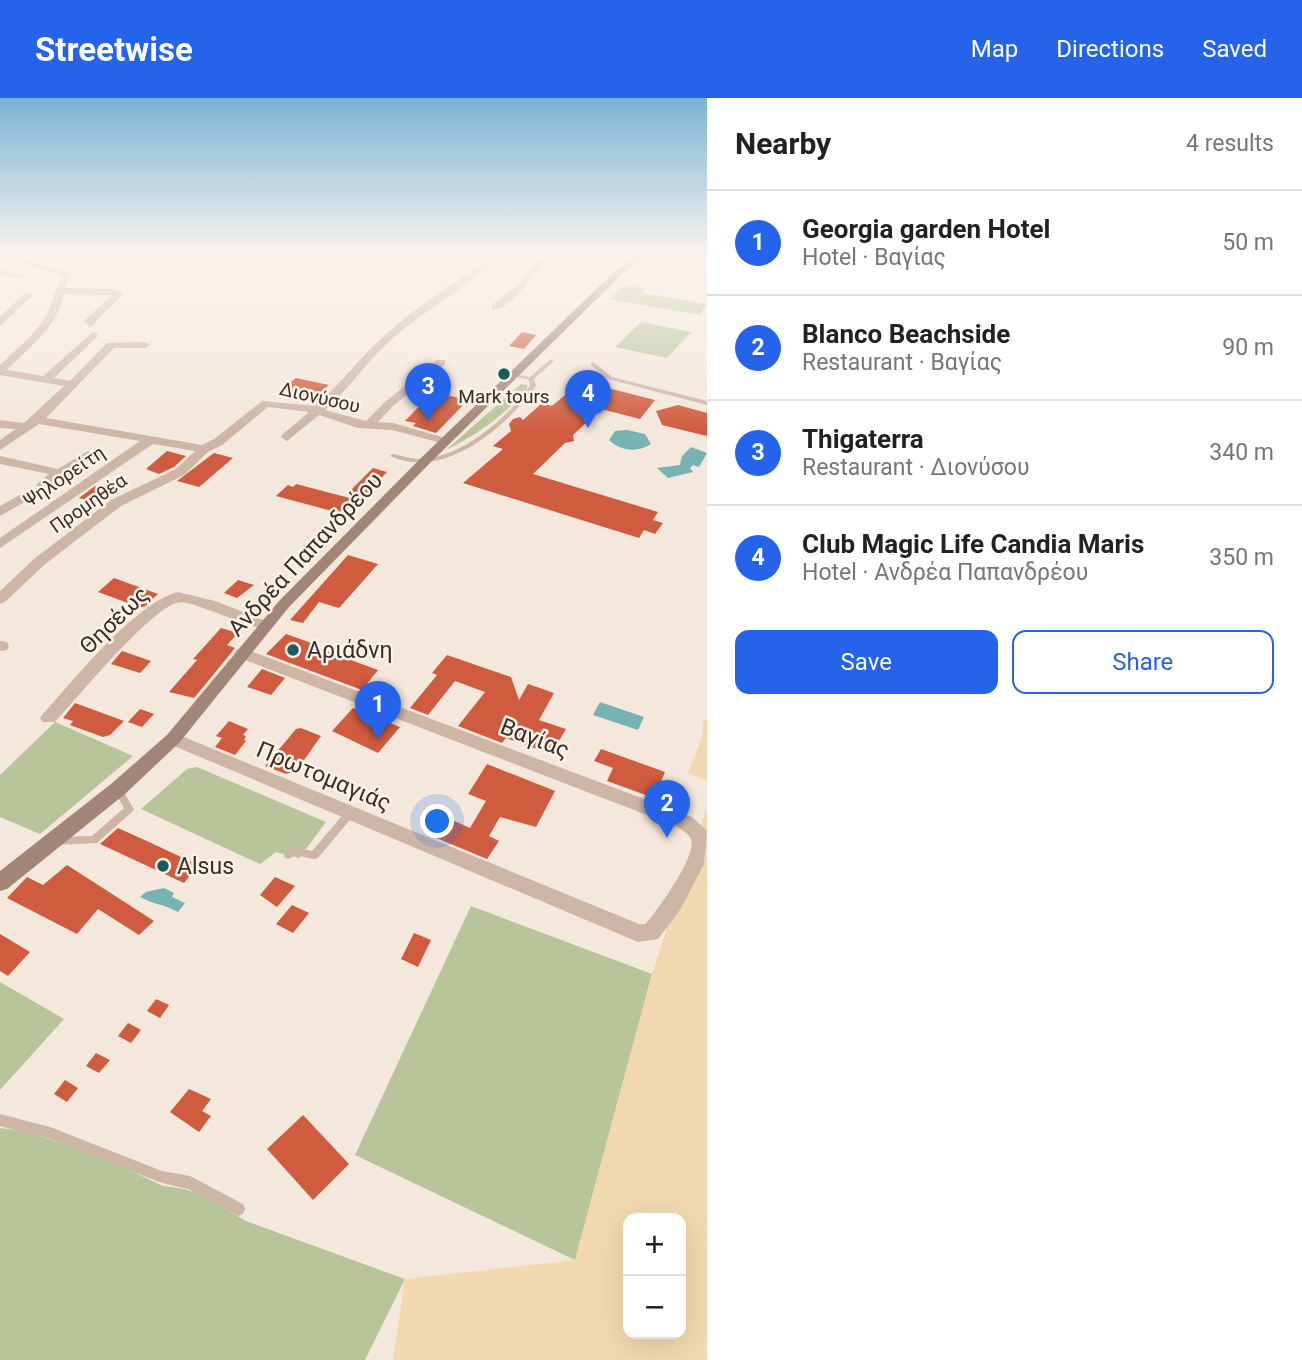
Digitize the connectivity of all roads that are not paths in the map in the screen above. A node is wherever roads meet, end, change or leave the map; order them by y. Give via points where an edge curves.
1 (53, 313) edge
2 (98, 313) edge
3 (420, 313) edge
4 (582, 313) edge
5 (145, 345) dead end
6 (551, 361) dead end
7 (441, 362) dead end
8 (593, 364) dead end
9 (524, 377) junction
10 (44, 380) junction
11 (71, 384) junction
12 (707, 403) edge
13 (318, 410) junction
14 (37, 420) junction
15 (0, 424) edge
16 (369, 425) junction
17 (25, 427) junction
18 (287, 437) dead end
19 (150, 440) junction
20 (444, 442) junction
21 (0, 446) edge
22 (204, 449) junction
23 (88, 455) dead end
24 (393, 456) dead end
25 (0, 460) edge
26 (424, 461) junction
27 (60, 473) junction
28 (42, 485) dead end
29 (23, 497) dead end
30 (0, 512) edge
31 (0, 544) edge
32 (0, 599) edge
33 (266, 626) junction
34 (243, 653) junction
35 (49, 718) dead end
36 (173, 739) junction
37 (118, 789) junction
38 (350, 813) junction
39 (54, 841) junction
40 (289, 855) dead end
41 (0, 883) edge
42 (650, 933) joint
43 (0, 1120) edge
44 (238, 1209) dead end

1 - 10 street via 0,372
2 - 10 street via 89,321 91,330
3 - 13 street via 371,351
4 - 9 main road, Ανδρέα Παπανδρέου
5 - 11 street via 111,345
6 - 9 lane
7 - 16 street
8 - 12 lane via 610,378
9 - 20 main road, Ανδρέα Παπανδρέου
9 - 26 lane via 533,386 526,397 481,437 441,458
10 - 11 street
11 - 14 street
13 - 16 street, Διονύσου
13 - 18 street
13 - 22 street, Διονύσου via 265,403
14 - 17 street
14 - 19 street
15 - 17 street
16 - 20 street, Διονύσου
17 - 21 street
19 - 22 street
19 - 31 street, Ψηλορείτη
20 - 26 main road, Ανδρέα Παπανδρέου
22 - 32 street, Προμηθέα via 180,472 116,503 39,562
23 - 27 street
24 - 26 lane
25 - 27 street
26 - 33 main road, Ανδρέα Παπανδρέου
27 - 28 street
29 - 30 street
33 - 34 main road, Ανδρέα Παπανδρέου
33 - 35 street, Θησέως via 181,597 165,601
34 - 36 main road, Ανδρέα Παπανδρέου
34 - 42 street, Βαγίας via 674,817 698,831 701,842 696,857 667,916
36 - 37 main road, Ανδρέα Παπανδρέου
36 - 38 street, Πρωτομαγιάς
37 - 39 main road, Ανδρέα Παπανδρέου
37 - 39 lane via 129,809 94,840
38 - 40 lane via 314,855 293,850
38 - 42 street, Πρωτομαγιάς via 620,926
39 - 41 main road, Ανδρέα Παπανδρέου
43 - 44 lane via 190,1183

